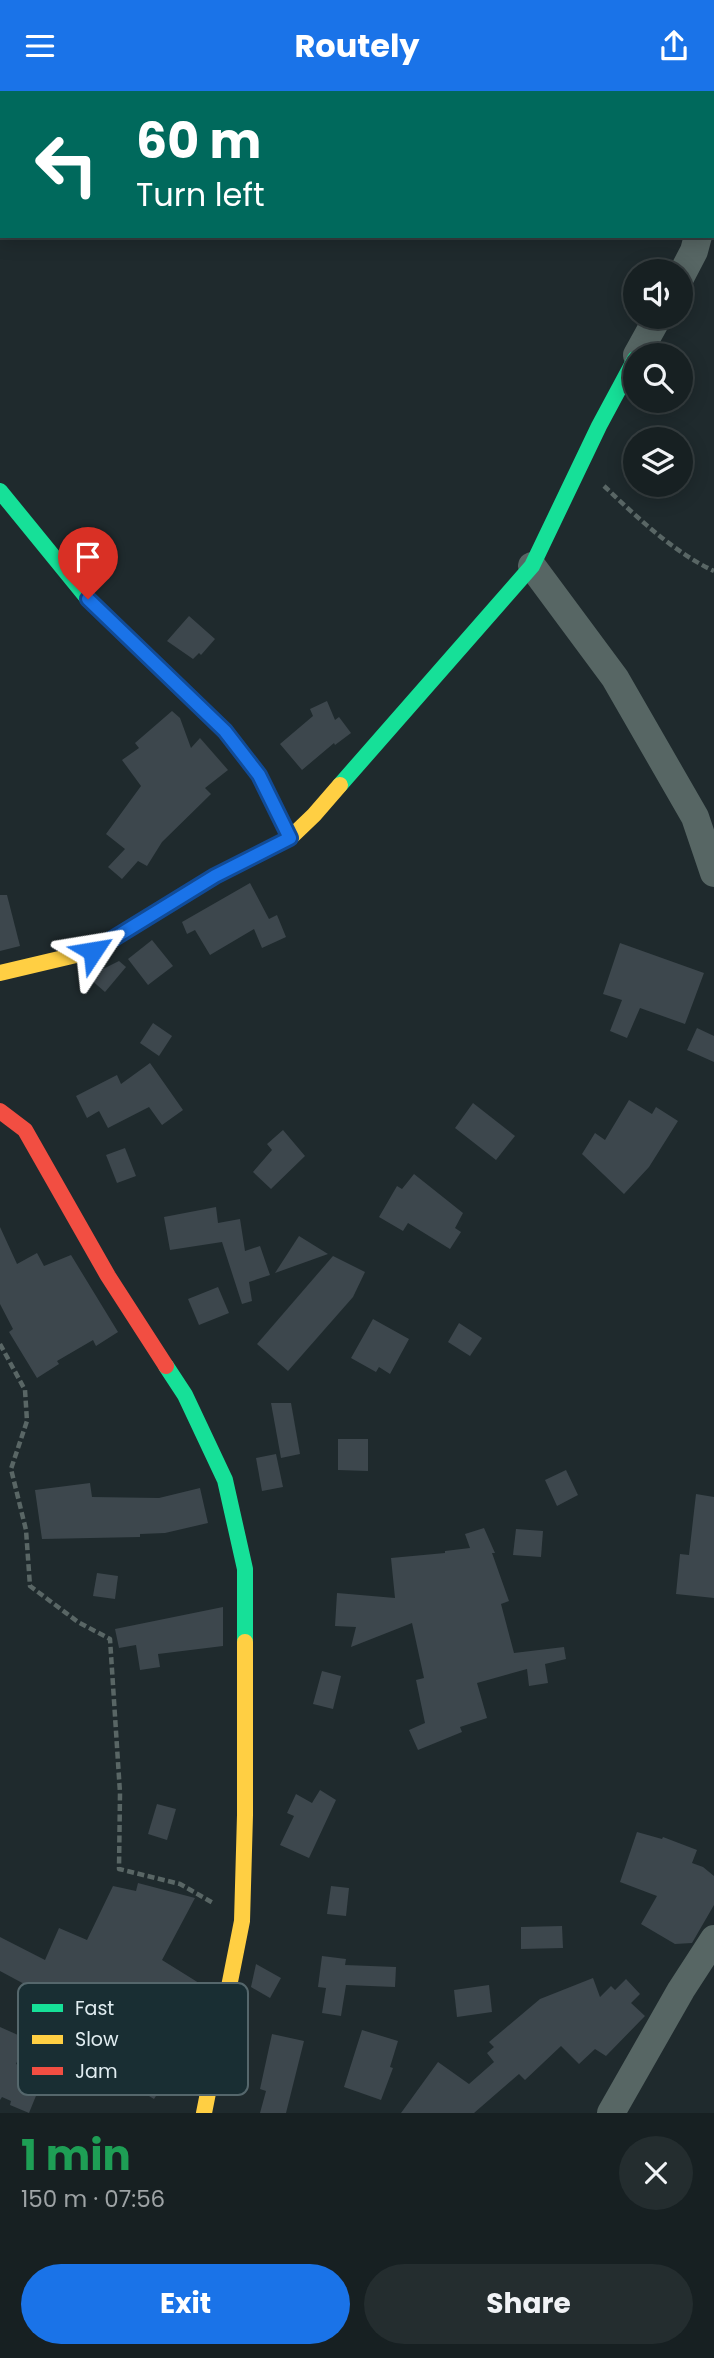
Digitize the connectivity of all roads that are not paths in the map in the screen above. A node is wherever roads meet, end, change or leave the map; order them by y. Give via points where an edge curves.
1 (697, 238) edge
2 (690, 259) edge
3 (623, 382) edge
4 (0, 491) edge
5 (531, 566) junction
6 (290, 838) junction
7 (714, 873) edge
8 (0, 973) edge
9 (0, 1111) edge
10 (714, 1939) edge
11 (230, 1983) edge
12 (208, 2095) edge
13 (204, 2113) edge
14 (611, 2113) edge

1 - 2 street
3 - 5 street
4 - 6 street via 88,599 225,731 259,775
5 - 6 street
5 - 7 street via 615,678 695,817
6 - 8 street via 215,876 93,951
9 - 11 street via 24,1130 108,1276 185,1395 225,1480 245,1569 242,1921
10 - 14 street
12 - 13 street

